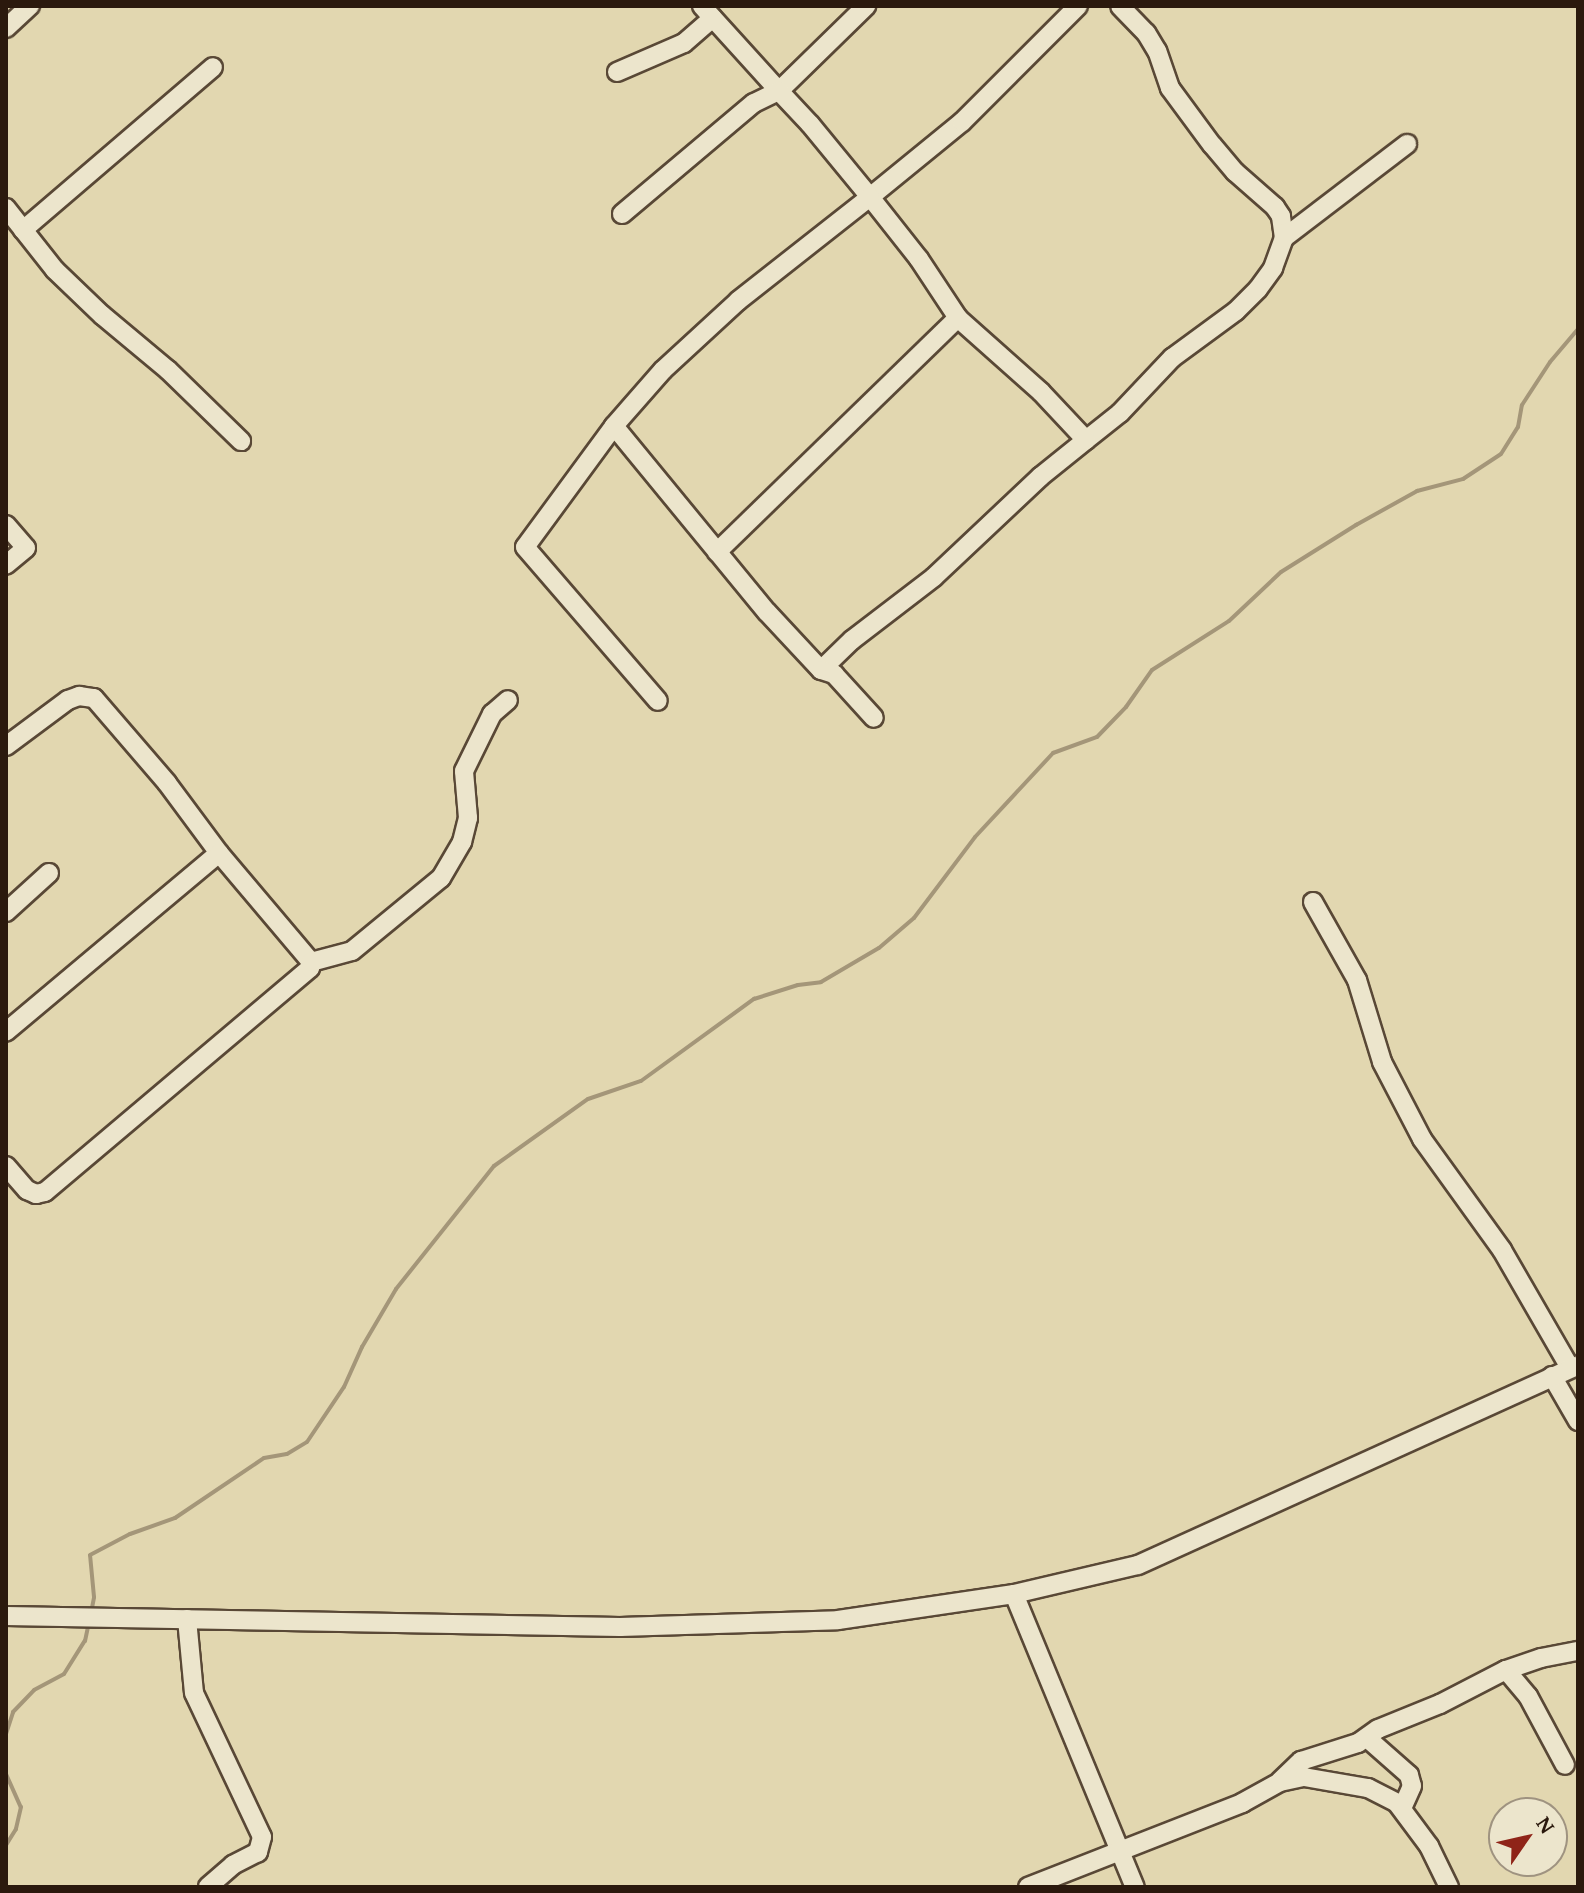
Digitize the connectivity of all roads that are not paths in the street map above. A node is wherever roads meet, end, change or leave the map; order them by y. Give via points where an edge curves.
1 (30, 6) edge
2 (866, 6) edge
3 (1078, 6) edge
4 (1120, 6) edge
5 (708, 12) edge
6 (6, 28) edge
7 (213, 67) dead end
8 (617, 72) dead end
9 (779, 91) junction
10 (1407, 144) dead end
11 (870, 197) junction
12 (6, 208) edge
13 (622, 214) dead end
14 (23, 230) junction
15 (1284, 238) junction
16 (958, 318) junction
17 (614, 426) junction
18 (1086, 440) junction
19 (241, 441) dead end
20 (6, 525) edge
21 (717, 552) junction
22 (6, 565) edge
23 (821, 670) junction
24 (508, 700) dead end
25 (658, 701) dead end
26 (874, 718) dead end
27 (6, 746) edge
28 (219, 853) junction
29 (49, 873) dead end
30 (1313, 902) dead end
31 (6, 912) edge
32 (311, 962) junction
33 (6, 1032) edge
34 (6, 1166) edge
35 (1574, 1367) edge
36 (1552, 1376) junction
37 (1578, 1421) edge
38 (1014, 1594) junction
39 (6, 1616) edge
40 (187, 1619) junction
41 (1578, 1651) edge
42 (1506, 1670) junction
43 (1367, 1738) junction
44 (1318, 1755) junction
45 (1565, 1765) dead end
46 (1324, 1778) junction
47 (1280, 1782) junction
48 (1402, 1808) junction
49 (1120, 1853) junction
50 (208, 1887) edge
51 (1028, 1887) edge
52 (1135, 1887) edge
53 (1449, 1887) edge

1 - 6 street
2 - 9 street
3 - 11 street via 962,122
4 - 15 street via 1146,33 1170,88 1212,145 1275,207
5 - 8 street via 684,43
5 - 9 street
7 - 14 street
9 - 11 street
9 - 13 street via 754,103
10 - 15 street
11 - 16 street
11 - 17 street via 738,301 663,370
12 - 14 street
14 - 19 street via 55,270
15 - 18 street via 1258,289 1172,358
16 - 18 street
16 - 21 street
17 - 21 street
17 - 25 street via 525,547
18 - 23 street
20 - 22 street via 26,548
21 - 23 street
23 - 26 street via 834,674
24 - 32 street via 492,714 464,771 468,818 462,842 441,878 352,951
27 - 28 street via 68,700 94,698
28 - 32 street
28 - 33 street
29 - 31 street
30 - 35 street via 1357,980 1382,1062 1422,1139 1502,1250
32 - 34 street via 298,979 45,1192 27,1190
35 - 36 street
36 - 37 street
36 - 38 street via 1138,1565
38 - 40 street via 838,1620 620,1627
38 - 49 street
39 - 40 street
40 - 50 street via 194,1693 262,1837 258,1852
41 - 42 street
42 - 43 street
42 - 45 street via 1528,1696
43 - 44 street
43 - 48 street via 1409,1775 1412,1786
44 - 46 street
44 - 47 street via 1301,1761
46 - 47 street
46 - 48 street via 1368,1788
47 - 49 street
48 - 53 street
49 - 51 street
49 - 52 street

